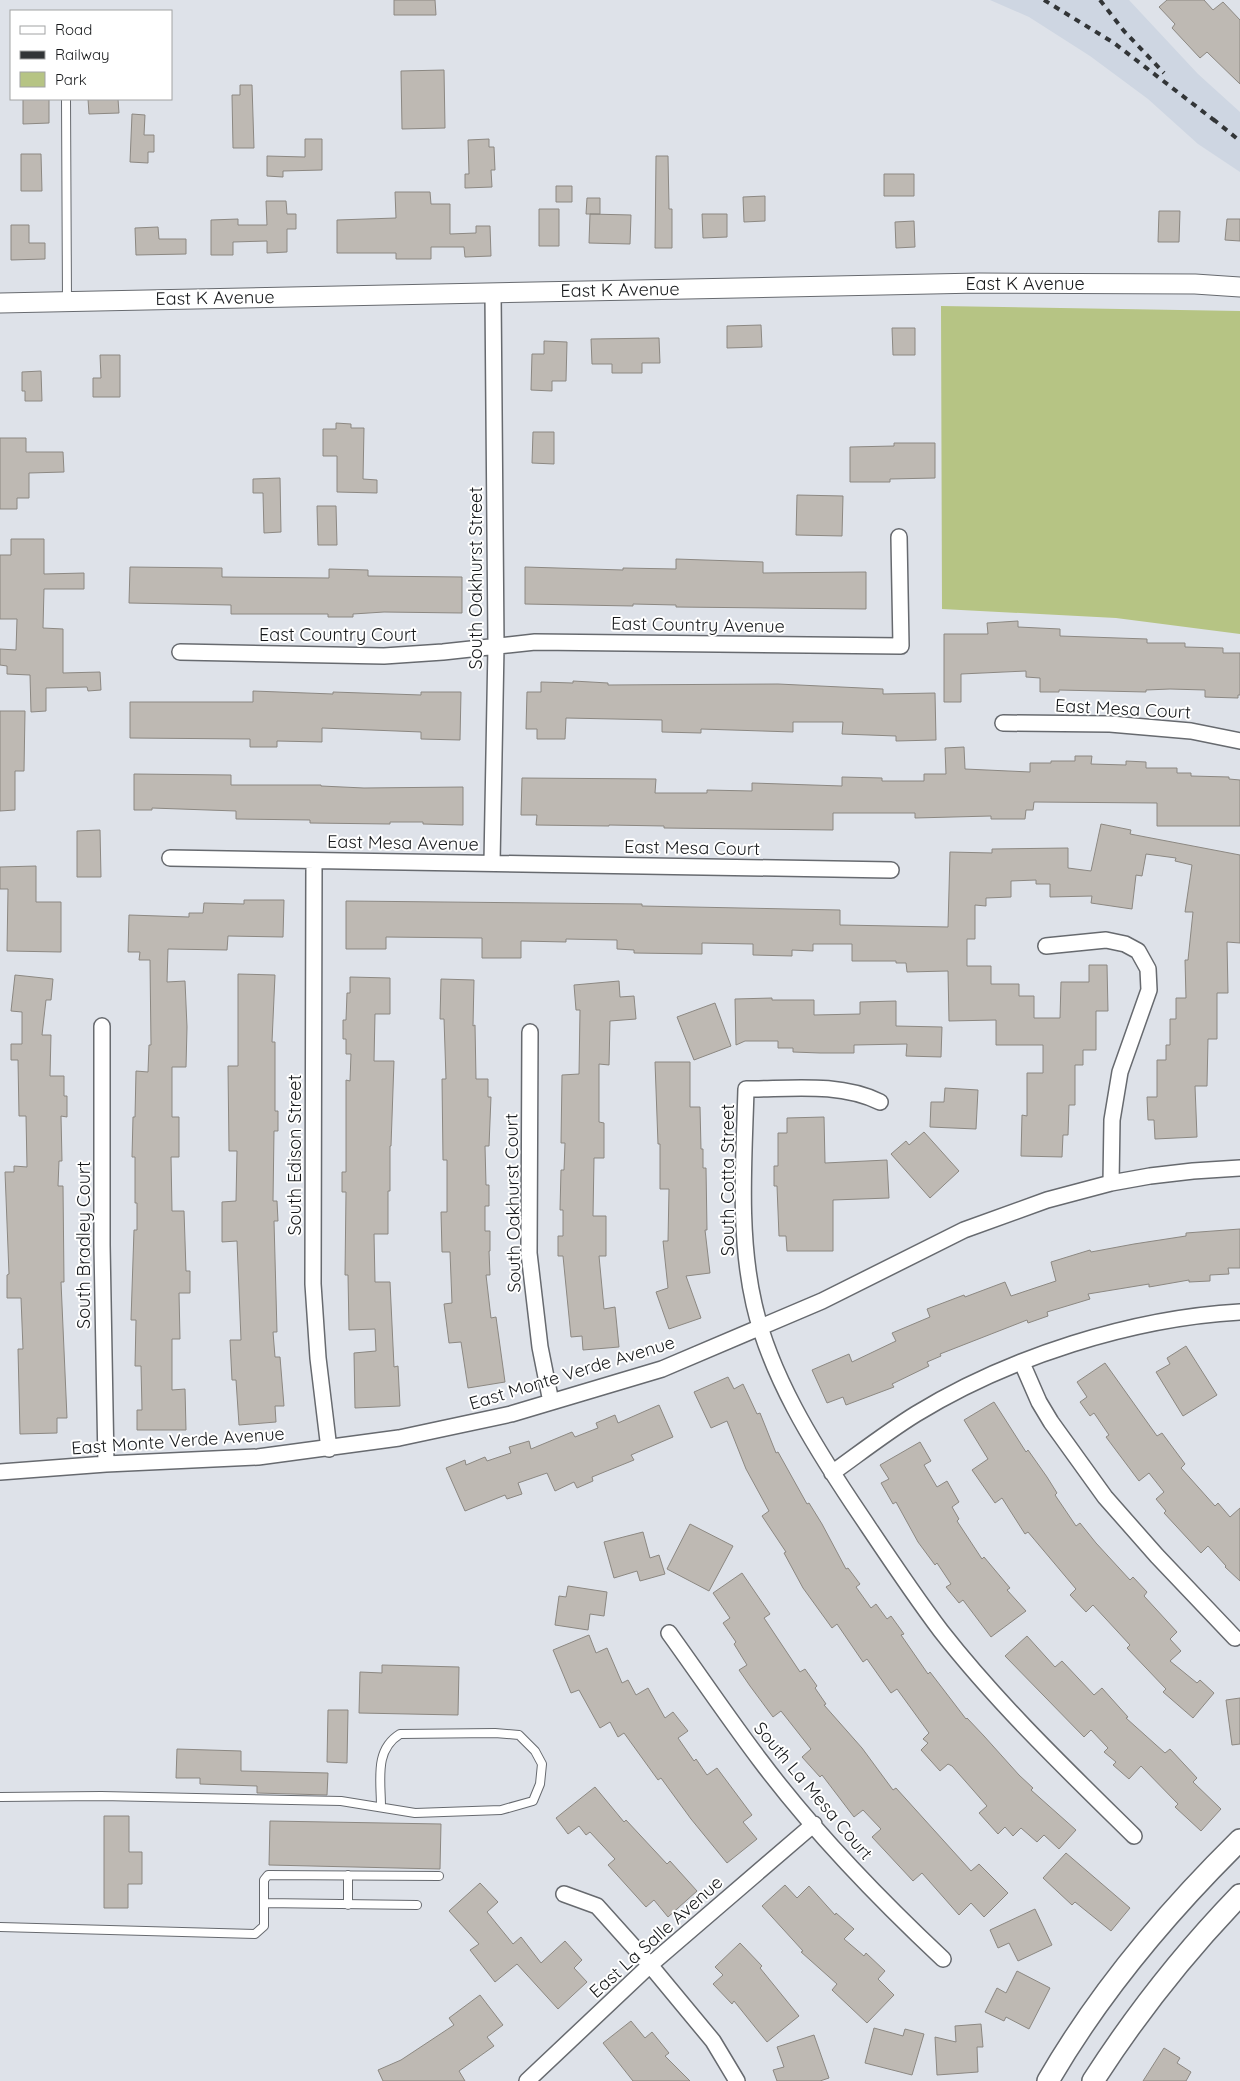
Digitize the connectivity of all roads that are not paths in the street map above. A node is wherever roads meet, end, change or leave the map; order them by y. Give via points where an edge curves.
1 (66, 100) edge
2 (1240, 287) edge
3 (493, 293) junction
4 (67, 301) junction
5 (0, 303) edge
6 (899, 537) dead end
7 (496, 646) junction
8 (180, 652) dead end
9 (1003, 723) dead end
10 (1240, 741) edge
11 (170, 858) dead end
12 (314, 861) junction
13 (492, 863) junction
14 (891, 870) dead end
15 (1046, 946) dead end
16 (102, 1026) dead end
17 (530, 1032) dead end
18 (880, 1102) dead end
19 (1240, 1168) edge
20 (1111, 1184) junction
21 (1240, 1312) edge
22 (760, 1328) junction
23 (1022, 1362) junction
24 (551, 1402) junction
25 (329, 1449) junction
26 (106, 1464) junction
27 (0, 1472) edge
28 (832, 1473) junction
29 (669, 1633) dead end
30 (1235, 1638) dead end
31 (0, 1796) edge
32 (381, 1807) junction
33 (814, 1824) junction
34 (1134, 1836) dead end
35 (1240, 1840) edge
36 (348, 1876) junction
37 (439, 1876) dead end
38 (564, 1894) dead end
39 (1240, 1895) edge
40 (264, 1903) junction
41 (348, 1904) junction
42 (417, 1905) dead end
43 (0, 1927) edge
44 (943, 1959) dead end
45 (650, 1965) junction
46 (527, 2081) edge
47 (737, 2081) edge
48 (1048, 2081) edge
49 (1093, 2081) edge

1 - 4 lane
2 - 3 street, East K Avenue via 979,283
3 - 4 street, East K Avenue
3 - 7 street, South Oakhurst Street
4 - 5 street, East K Avenue
6 - 7 street, East Country Avenue via 901,646 535,642
7 - 8 street, East Country Court via 384,656
7 - 13 street, South Oakhurst Street
9 - 10 street, East Mesa Court via 1110,724 1191,731
11 - 12 street
12 - 13 street, East Mesa Avenue
12 - 25 street, South Edison Street via 313,1284
13 - 14 street, East Mesa Court
15 - 20 street via 1106,940 1125,944 1138,951 1148,969 1149,990 1120,1072 1112,1120
16 - 26 street, South Bradley Court
17 - 24 street, South Oakhurst Court via 529,1253 540,1347
18 - 22 street, South Cotta Street via 842,1089 746,1089 744,1242
19 - 20 street, East Monte Verde Avenue via 1194,1170
20 - 22 street, East Monte Verde Avenue via 1047,1200 964,1230 822,1301
21 - 23 street via 1174,1319 1130,1328
22 - 24 street, East Monte Verde Avenue via 662,1369
22 - 28 street, South Cotta Street via 790,1398
23 - 28 street via 916,1414
23 - 30 street via 1051,1422 1105,1497
24 - 25 street, East Monte Verde Avenue via 453,1428
25 - 26 street, East Monte Verde Avenue via 240,1458
26 - 27 street, East Monte Verde Avenue
28 - 34 street, South Cotta Street via 905,1581 965,1659 1038,1741
29 - 33 street, South La Mesa Court via 761,1761
31 - 32 lane via 341,1801
32 - 32 lane via 415,1813 501,1810 532,1801 540,1784 542,1764 535,1751 519,1735 400,1734 390,1740 383,1752
33 - 44 street, South La Mesa Court via 889,1909
33 - 45 street, East La Salle Avenue
35 - 48 main road via 1183,1899 1127,1965 1084,2023
36 - 37 lane
36 - 40 lane via 268,1875 264,1880
36 - 41 lane
38 - 45 street via 597,1906
39 - 49 main road via 1158,1988
40 - 41 lane
40 - 43 lane via 264,1926 255,1934
41 - 42 lane
45 - 46 street, East La Salle Avenue
45 - 47 street via 713,2041

